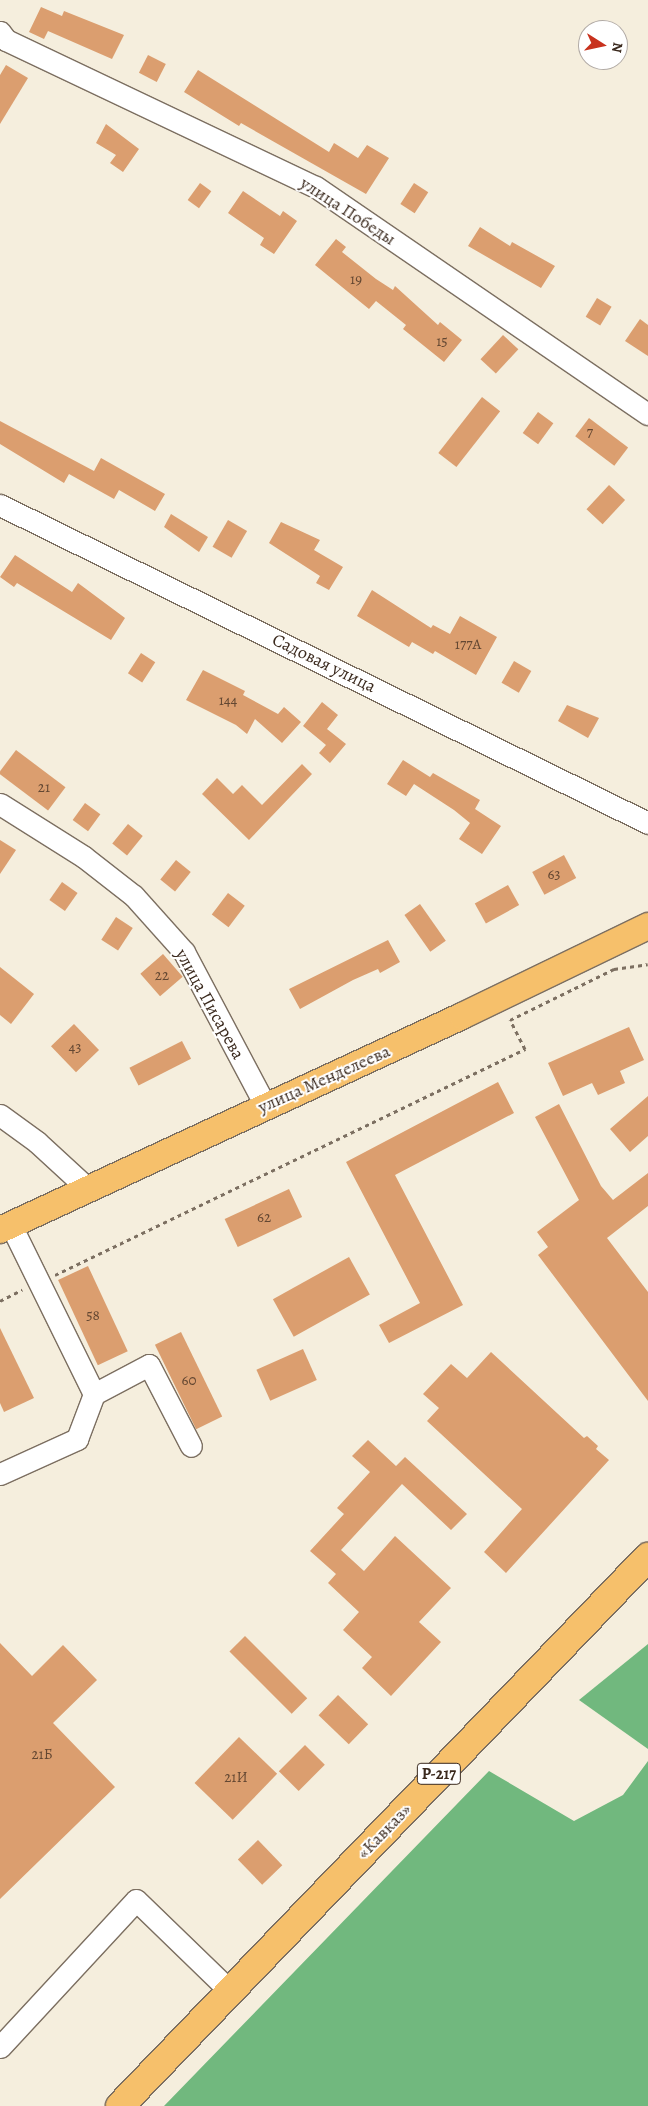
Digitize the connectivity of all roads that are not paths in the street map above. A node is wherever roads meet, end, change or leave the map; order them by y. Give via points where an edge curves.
1 (0, 32) edge
2 (648, 414) edge
3 (0, 505) edge
4 (0, 804) edge
5 (648, 823) edge
6 (648, 926) edge
7 (265, 1105) junction
8 (0, 1115) edge
9 (87, 1188) junction
10 (6, 1228) edge
11 (94, 1394) junction
12 (192, 1446) dead end
13 (0, 1474) edge
14 (648, 1556) edge
15 (230, 1991) junction
16 (0, 2047) edge
17 (120, 2106) edge

1 - 2 street, улица Победы via 6,40 316,187
3 - 5 street, Садовая улица
4 - 7 street, улица Писарева via 84,857 134,896 172,938 184,952
6 - 7 main road, улица Менделеева via 462,1016
7 - 9 main road, улица Менделеева
8 - 9 street via 37,1142
9 - 10 main road, улица Менделеева
10 - 11 street via 40,1282
11 - 12 street via 149,1365
11 - 13 street via 77,1439
14 - 15 highway, «Кавказ» / Р-217
15 - 16 street via 136,1900
15 - 17 highway, «Кавказ» / Р-217

